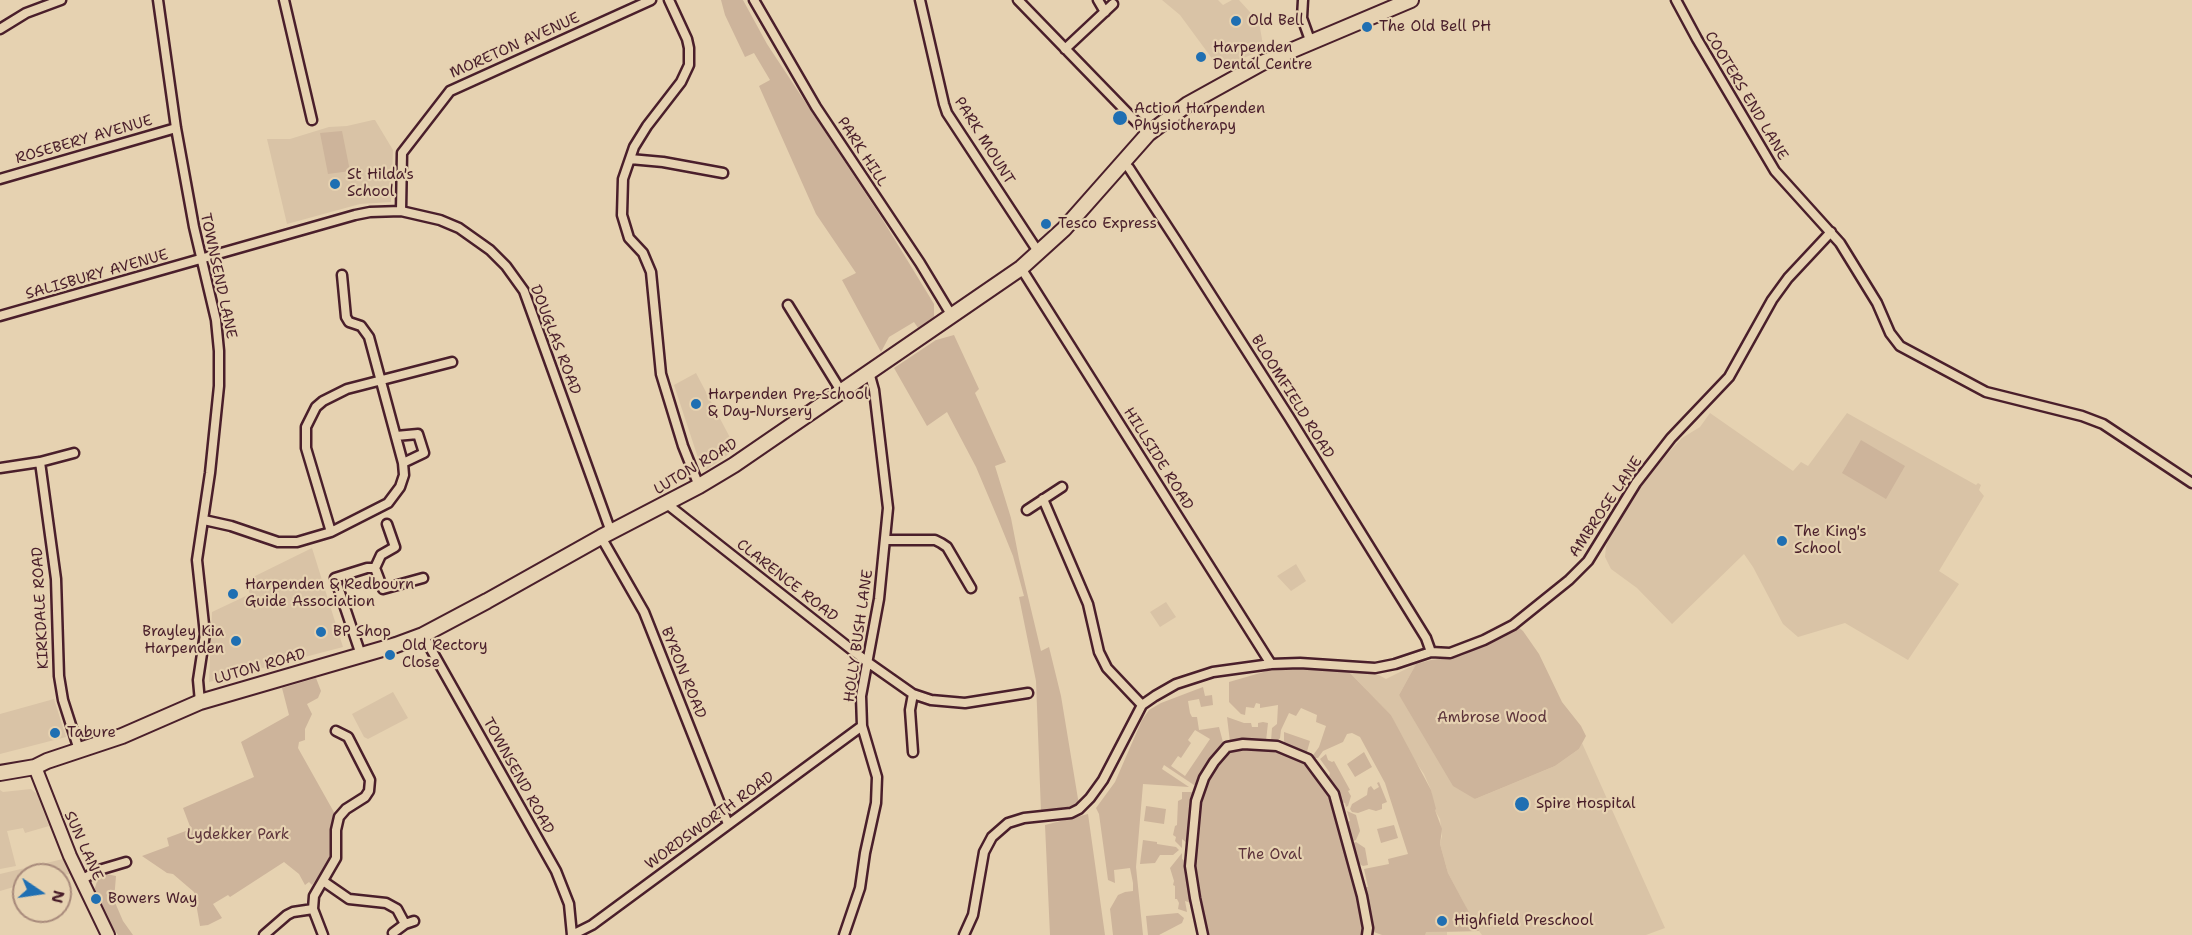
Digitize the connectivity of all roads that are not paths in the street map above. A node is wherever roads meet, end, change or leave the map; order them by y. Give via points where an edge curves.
1 (61, 0) edge
2 (158, 0) edge
3 (284, 0) edge
4 (651, 0) edge
5 (669, 0) edge
6 (754, 0) edge
7 (920, 0) edge
8 (1018, 0) edge
9 (1098, 0) edge
10 (1303, 0) edge
11 (1411, 0) edge
12 (1676, 0) edge
13 (1113, 4) dead end
14 (1105, 12) junction
15 (0, 28) edge
16 (1311, 43) junction
17 (1065, 49) junction
18 (312, 120) dead end
19 (176, 128) junction
20 (1148, 134) junction
21 (630, 159) junction
22 (1122, 161) junction
23 (723, 173) dead end
24 (0, 178) edge
25 (401, 212) junction
26 (1831, 232) junction
27 (1040, 253) junction
28 (201, 259) junction
29 (1021, 268) junction
30 (342, 275) dead end
31 (788, 305) dead end
32 (0, 316) edge
33 (952, 316) junction
34 (452, 362) dead end
35 (869, 372) junction
36 (379, 380) junction
37 (841, 392) junction
38 (396, 436) junction
39 (74, 453) dead end
40 (40, 462) junction
41 (403, 463) junction
42 (0, 468) edge
43 (2192, 483) edge
44 (699, 486) junction
45 (1062, 487) dead end
46 (1043, 499) junction
47 (667, 504) junction
48 (1027, 510) dead end
49 (204, 520) junction
50 (387, 524) dead end
51 (331, 532) junction
52 (606, 535) junction
53 (885, 540) junction
54 (375, 568) junction
55 (423, 578) dead end
56 (971, 588) dead end
57 (423, 635) junction
58 (1431, 652) junction
59 (361, 655) junction
60 (866, 661) junction
61 (1271, 664) junction
62 (1028, 693) dead end
63 (913, 694) junction
64 (200, 702) junction
65 (1142, 705) junction
66 (862, 726) junction
67 (336, 731) dead end
68 (79, 750) junction
69 (913, 752) dead end
70 (35, 767) junction
71 (0, 773) edge
72 (728, 824) junction
73 (126, 862) dead end
74 (81, 880) junction
75 (322, 881) junction
76 (313, 909) junction
77 (414, 921) dead end
78 (405, 924) junction
79 (393, 933) dead end
80 (1367, 934) edge
81 (108, 935) edge
82 (264, 935) edge
83 (323, 935) edge
84 (572, 935) edge
85 (844, 935) edge
86 (964, 935) edge
87 (1203, 935) edge

1 - 15 street
2 - 19 street, TOWNSEND LANE
3 - 18 street
4 - 25 street, MORETON AVENUE via 450,91 402,153
5 - 21 street via 687,39 689,65 681,82 647,126
6 - 33 street, PARK HILL via 816,107
7 - 27 street, PARK MOUNT via 947,113
8 - 17 street
9 - 14 street
10 - 16 street via 1302,18
11 - 16 main road, LUTON ROAD
12 - 26 street, COOTERS END LANE via 1775,171
13 - 14 street
14 - 17 street
16 - 20 main road, LUTON ROAD via 1233,78 1188,104
17 - 20 street
19 - 24 street, ROSEBERY AVENUE
19 - 28 street, TOWNSEND LANE
20 - 22 main road, LUTON ROAD
21 - 23 street
21 - 44 street via 623,179 621,215 629,238 643,253 651,272 661,374
22 - 27 main road, LUTON ROAD
22 - 58 street, BLOOMFIELD ROAD via 1289,417
25 - 28 street, DOUGLAS ROAD via 354,215
25 - 52 street, DOUGLAS ROAD via 459,228 490,250 517,279 530,307
26 - 43 street, COOTERS END LANE via 1863,278 1895,340 1905,350 1986,392 2108,426
26 - 58 street, AMBROSE LANE via 1788,278 1730,377 1671,438 1636,483 1582,567 1512,625 1450,653
27 - 29 main road, LUTON ROAD
28 - 32 street, SALISBURY AVENUE
28 - 49 street, TOWNSEND LANE via 216,320 219,351 219,386
29 - 33 main road, LUTON ROAD
29 - 61 street, HILLSIDE ROAD
30 - 36 street via 346,317 366,331
31 - 37 street
33 - 35 main road, LUTON ROAD
34 - 36 street
35 - 37 main road, LUTON ROAD
35 - 53 street, HOLLY BUSH LANE via 887,495
36 - 38 street
36 - 51 street via 323,401 306,427 306,448
37 - 44 main road, LUTON ROAD
38 - 41 street
38 - 41 street via 418,434 424,453
39 - 40 street
40 - 42 street
40 - 68 street, KIRKDALE ROAD via 56,579 59,676
41 - 51 street via 400,487 388,503
44 - 47 main road, LUTON ROAD
45 - 46 street
46 - 48 street
46 - 65 street via 1088,604 1099,652 1107,668
47 - 52 main road, LUTON ROAD
47 - 60 street, CLARENCE ROAD
49 - 51 street via 278,542 297,542
49 - 64 street, TOWNSEND LANE via 197,560 205,634 198,680
50 - 54 street via 395,547 381,555
52 - 57 main road, LUTON ROAD
52 - 72 street, BYRON ROAD via 644,612
53 - 56 street via 941,543
53 - 60 street, HOLLY BUSH LANE via 879,599
54 - 55 street via 384,589
54 - 59 street via 335,578
57 - 59 main road, LUTON ROAD
57 - 84 street, TOWNSEND ROAD via 556,871 569,904
58 - 61 street, AMBROSE LANE via 1375,668
59 - 64 main road, LUTON ROAD
60 - 63 street, CLARENCE ROAD
60 - 66 street, HOLLY BUSH LANE
61 - 65 street, AMBROSE LANE via 1209,673 1176,684
62 - 63 street, CLARENCE ROAD via 965,703
63 - 69 street
64 - 68 main road, LUTON ROAD
65 - 86 street via 1103,780 1079,809 1008,823 992,837 984,852 973,915
66 - 72 street, WORDSWORTH ROAD
66 - 85 street, HOLLY BUSH LANE via 877,777 876,804 860,888
67 - 75 street via 355,746 370,776 370,786 365,797 339,817 336,858
68 - 70 main road, LUTON ROAD
70 - 71 main road, LUTON ROAD
70 - 74 street, SUN LANE
72 - 84 street, WORDSWORTH ROAD via 592,925
73 - 74 street
74 - 81 street, SUN LANE
75 - 76 street via 314,896
75 - 78 street via 350,899 392,906
76 - 82 street via 287,915
76 - 83 street
77 - 78 street
78 - 79 street
80 - 87 street via 1362,896 1334,794 1308,759 1277,746 1242,744 1227,747 1214,762 1196,801 1191,866

